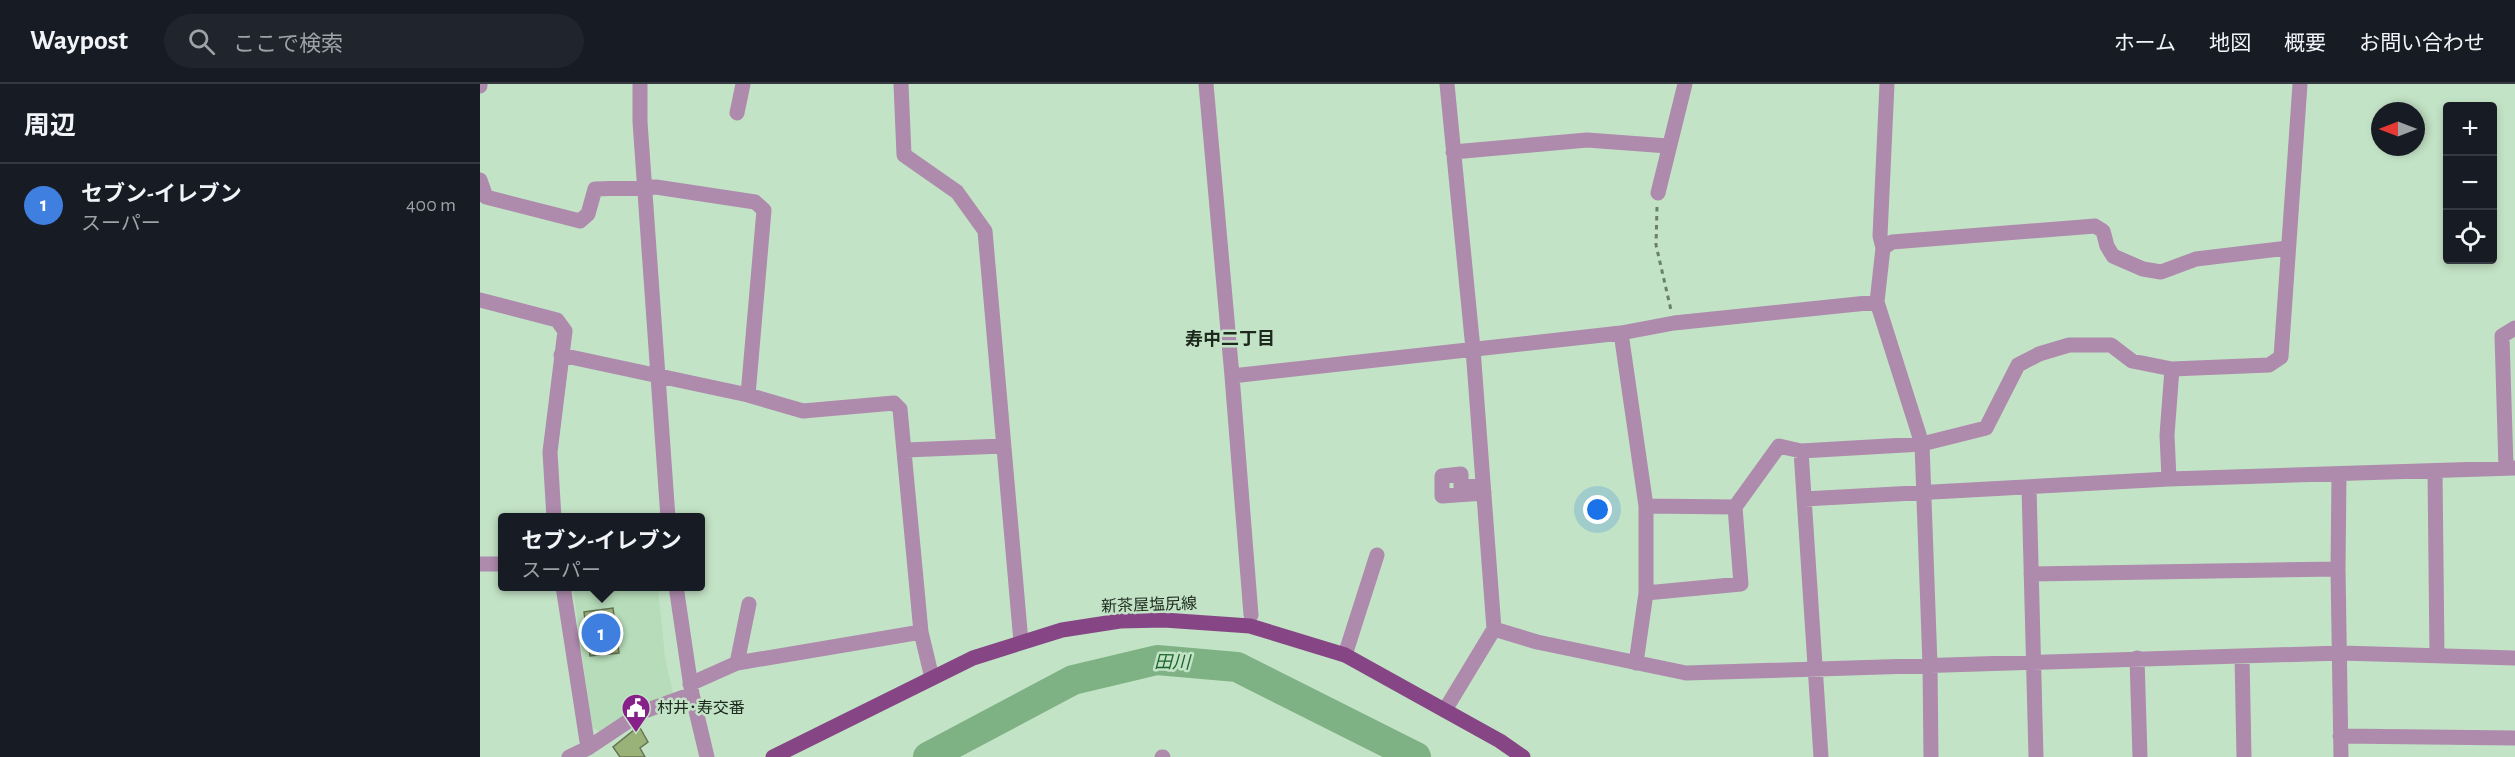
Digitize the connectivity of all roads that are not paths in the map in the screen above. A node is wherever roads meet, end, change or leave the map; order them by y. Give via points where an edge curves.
1 (640, 84) edge
2 (743, 84) edge
3 (901, 84) edge
4 (1206, 84) edge
5 (1447, 84) edge
6 (1685, 84) edge
7 (1887, 84) edge
8 (2300, 84) edge
9 (737, 113) dead end
10 (1668, 146) junction
11 (1453, 152) junction
12 (480, 180) edge
13 (646, 187) junction
14 (1658, 193) road end
15 (1882, 248) junction
16 (2288, 248) junction
17 (480, 300) edge
18 (1877, 302) junction
19 (2515, 328) edge
20 (1622, 333) junction
21 (1473, 349) junction
22 (561, 355) junction
23 (2172, 369) junction
24 (660, 376) junction
25 (1232, 376) junction
26 (748, 395) junction
27 (1922, 444) junction
28 (1003, 446) junction
29 (906, 450) junction
30 (1800, 451) junction
31 (2511, 468) edge
32 (2435, 471) junction
33 (2339, 474) junction
34 (2169, 479) junction
35 (2029, 487) junction
36 (1923, 492) junction
37 (1804, 499) junction
38 (1646, 506) junction
39 (1735, 507) junction
40 (554, 513) edge
41 (668, 513) edge
42 (1377, 555) dead end
43 (480, 564) edge
44 (498, 564) edge
45 (2338, 569) junction
46 (2031, 574) junction
47 (564, 591) edge
48 (677, 591) edge
49 (1646, 593) junction
50 (749, 604) dead end
51 (1251, 615) dead end
52 (1494, 628) junction
53 (921, 632) junction
54 (1021, 642) junction
55 (2340, 653) junction
56 (1345, 655) junction
57 (2242, 656) junction
58 (2437, 656) junction
59 (2137, 658) junction
60 (2515, 658) edge
61 (2032, 661) junction
62 (737, 663) junction
63 (1636, 663) junction
64 (1930, 665) junction
65 (1815, 667) junction
66 (932, 678) junction
67 (691, 689) junction
68 (1445, 710) junction
69 (2340, 736) junction
70 (2515, 738) edge
71 (588, 748) junction
72 (569, 757) edge
73 (706, 757) edge
74 (772, 757) edge
75 (1523, 757) edge
76 (1821, 757) edge
77 (1931, 757) edge
78 (2036, 757) edge
79 (2140, 757) edge
80 (2244, 757) edge
81 (2341, 757) edge

1 - 13 street
2 - 9 street
3 - 28 street via 904,155 957,192 985,231
4 - 25 street
5 - 11 street
6 - 10 street
7 - 15 street
8 - 16 street
10 - 11 street via 1587,140
10 - 14 street
11 - 21 street
12 - 13 street via 486,197 580,221 588,214 595,189
13 - 24 street
13 - 26 street via 755,202 764,210
15 - 16 street via 1892,242 2095,226 2103,231 2113,256 2161,272 2205,257
15 - 18 street
16 - 23 street via 2281,357 2269,365
17 - 22 street via 557,320 565,331
18 - 20 street via 1674,323
18 - 27 street
19 - 31 street via 2502,336
20 - 21 street
20 - 38 street
21 - 25 street
21 - 52 street
22 - 24 street
22 - 40 street via 550,452
23 - 27 street via 2132,361 2111,345 2069,345 2039,354 2018,365 1986,428
23 - 34 street via 2167,435
24 - 26 street
24 - 41 street
25 - 51 street
26 - 29 street via 803,411 894,403 900,409
27 - 30 street
27 - 36 street
28 - 29 street
28 - 54 street
29 - 53 street
30 - 37 street
30 - 39 street via 1779,446
31 - 32 street
32 - 33 street
32 - 58 street
33 - 34 street
33 - 45 street
34 - 35 street
35 - 36 street
35 - 46 street
36 - 37 street
36 - 64 street
37 - 65 street
38 - 39 street
38 - 49 street
39 - 49 street via 1741,584
42 - 56 street
43 - 44 street
45 - 46 street
45 - 55 street
46 - 61 street
47 - 71 street
48 - 67 street
49 - 63 street
50 - 62 street
52 - 63 street via 1537,642
52 - 68 street
53 - 62 street
53 - 66 street
54 - 56 main road, 新茶屋塩尻線 via 1062,630 1120,621 1208,621 1250,626
54 - 66 main road, 新茶屋塩尻線 via 973,658
55 - 57 street
55 - 58 street
55 - 69 street
56 - 68 main road, 新茶屋塩尻線
57 - 59 street
57 - 80 street
58 - 60 street
59 - 61 street
59 - 79 street
61 - 64 street
61 - 78 street
62 - 67 street
63 - 65 street via 1686,673
64 - 65 street
64 - 77 street
65 - 76 street
66 - 74 main road, 新茶屋塩尻線
67 - 71 street via 642,712
67 - 73 street
68 - 75 main road, 新茶屋塩尻線
69 - 70 street
69 - 81 street
71 - 72 street

